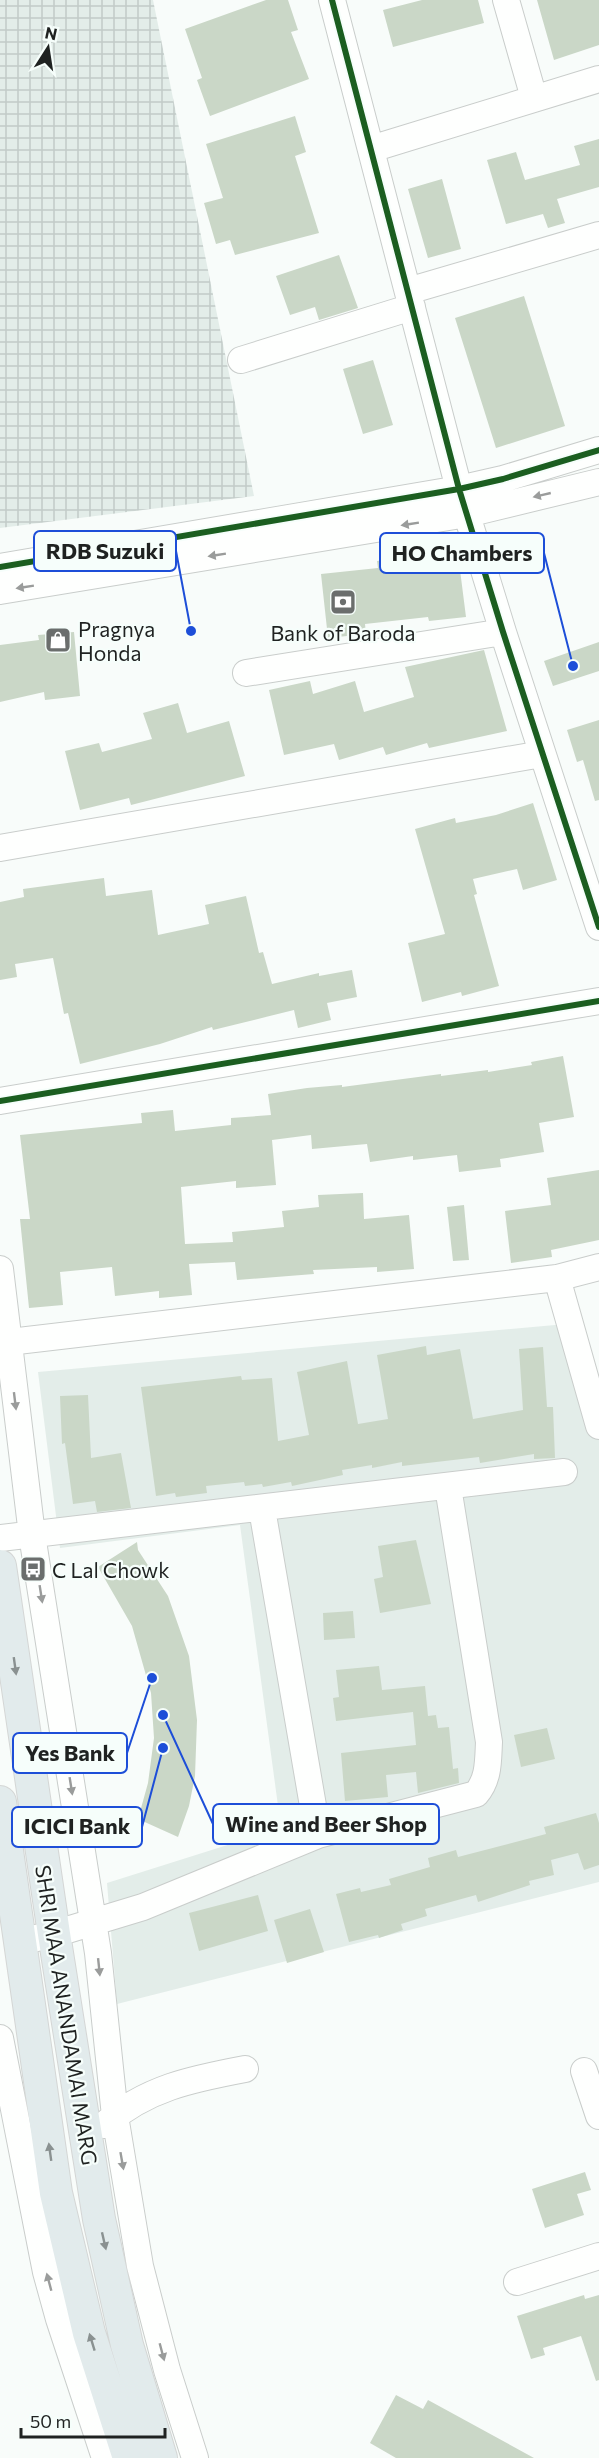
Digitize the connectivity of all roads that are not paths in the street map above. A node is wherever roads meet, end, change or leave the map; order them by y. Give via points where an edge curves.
1 (332, 0) edge
2 (506, 0) edge
3 (599, 79) edge
4 (534, 98) junction
5 (371, 149) junction
6 (599, 235) edge
7 (410, 299) junction
8 (241, 360) dead end
9 (599, 450) edge
10 (599, 482) edge
11 (459, 489) junction
12 (467, 514) junction
13 (0, 567) edge
14 (0, 591) edge
15 (503, 632) junction
16 (246, 673) dead end
17 (542, 754) junction
18 (0, 848) edge
19 (599, 927) edge
20 (599, 1001) edge
21 (0, 1101) edge
22 (599, 1267) edge
23 (0, 1269) edge
24 (557, 1278) junction
25 (4, 1343) edge
26 (599, 1426) edge
27 (564, 1472) dead end
28 (448, 1486) junction
29 (262, 1509) junction
30 (32, 1535) junction
31 (0, 1538) edge
32 (0, 1566) edge
33 (0, 1802) edge
34 (318, 1835) junction
35 (42, 1852) junction
36 (3, 1859) edge
37 (93, 1921) junction
38 (54, 1934) junction
39 (19, 1942) junction
40 (0, 2038) edge
41 (245, 2069) dead end
42 (584, 2071) dead end
43 (115, 2116) junction
44 (599, 2116) edge
45 (86, 2141) junction
46 (599, 2256) edge
47 (517, 2282) dead end
48 (105, 2458) edge
49 (129, 2458) edge
50 (161, 2458) edge
51 (195, 2458) edge

1 - 5 street
2 - 4 street
3 - 4 street
4 - 5 street
5 - 7 street
6 - 7 street
7 - 8 street
7 - 11 street
9 - 11 street
10 -> 12 street
11 - 12 street
11 - 13 street
12 -> 14 street
12 - 15 street
15 - 16 street
15 - 17 street
17 - 18 street
17 - 19 street
20 - 21 street
22 - 24 street
23 - 25 street
24 - 25 street
24 - 26 street
25 -> 30 street
27 - 28 street
28 - 29 street
28 - 34 street via 489,1742 488,1769 482,1786 476,1794
29 - 30 street
29 - 34 street
30 - 31 street
30 -> 37 street
32 -> 35 main road, SHRI MAA ANANDAMAI MARG
33 - 36 main road, SHRI MAA ANANDAMAI MARG
34 - 37 street via 143,1907
35 - 36 street
35 - 38 main road, SHRI MAA ANANDAMAI MARG
36 - 39 main road, SHRI MAA ANANDAMAI MARG
37 - 38 street
37 -> 43 street
38 - 39 street
38 - 45 main road, SHRI MAA ANANDAMAI MARG
49 -> 39 main road, SHRI MAA ANANDAMAI MARG via 89,2333 56,2193
48 -> 40 street via 46,2272
41 - 43 street via 166,2088 138,2099
42 - 44 street
43 - 45 street
43 -> 51 street via 140,2266
45 -> 50 main road, SHRI MAA ANANDAMAI MARG via 127,2345
46 - 47 street

